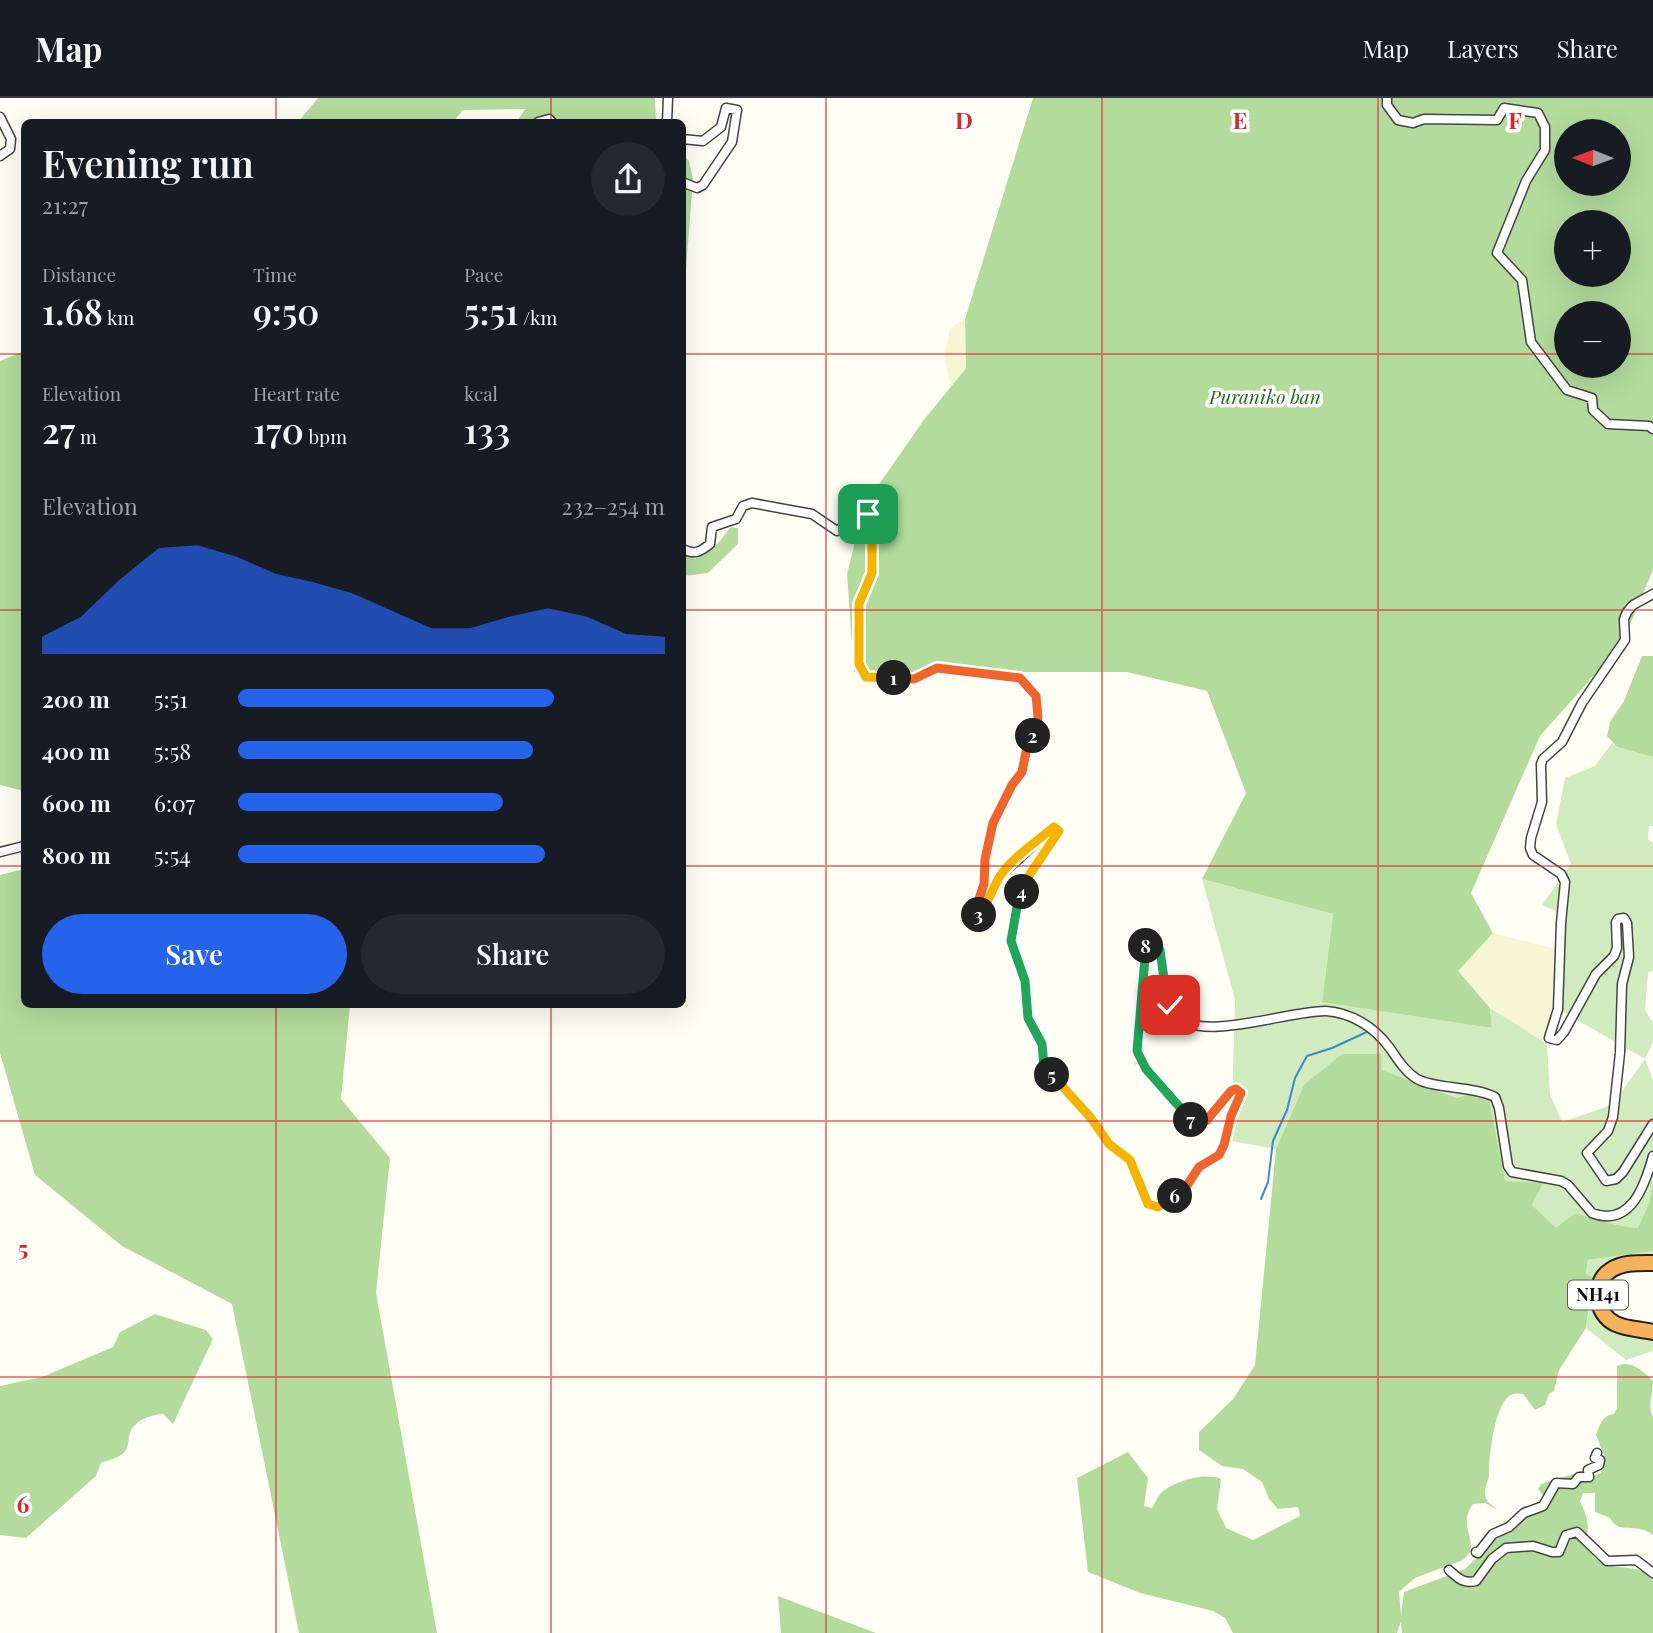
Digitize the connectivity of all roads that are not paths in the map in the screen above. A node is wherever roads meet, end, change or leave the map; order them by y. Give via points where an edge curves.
1 (668, 98) edge
2 (1387, 98) edge
3 (0, 117) edge
4 (667, 119) edge
5 (686, 139) edge
6 (0, 156) edge
7 (686, 184) edge
8 (1653, 429) edge
9 (686, 551) edge
10 (1653, 594) edge
11 (21, 847) edge
12 (0, 852) edge
13 (1653, 1124) edge
14 (1653, 1156) edge
15 (1653, 1264) edge
16 (1653, 1332) edge
17 (1597, 1453) dead end
18 (1476, 1552) dead end
19 (1449, 1570) dead end
20 (1653, 1573) edge

1 - 4 street
2 - 8 street via 1398,120 1413,122 1497,120 1504,108 1538,113 1545,127 1545,150 1497,253 1522,280 1531,342 1567,390 1592,398 1593,410 1608,425
3 - 6 street via 11,139 10,149
5 - 7 street via 703,141 721,127 726,108 737,110 732,142 703,185
9 - 14 street via 699,553 710,544 712,527 736,519 743,506 752,503 812,514 837,531 862,513 868,514 872,573 859,604 859,664 866,677 914,679 937,668 1020,678 1036,696 1036,731 1028,742 1022,772 993,823 975,911 980,915 1001,875 1026,849 1054,827 1059,831 1018,901 1011,941 1025,981 1028,1018 1042,1044 1044,1066 1109,1144 1130,1160 1152,1206 1158,1207 1184,1190 1199,1167 1219,1155 1241,1093 1231,1091 1206,1121 1193,1122 1140,1061 1144,952 1151,943 1157,944 1162,955 1166,993 1175,1016 1210,1027 1316,1011 1359,1021 1378,1033 1418,1080 1495,1097 1512,1172 1561,1181 1592,1213 1613,1216 1627,1211 1646,1180
10 - 13 street via 1627,612 1625,640 1562,742 1543,759 1542,802 1530,848 1565,882 1558,1009 1549,1038 1557,1040 1564,1032 1596,974 1614,956 1618,919 1627,923 1629,957 1622,984 1613,1117 1608,1131 1587,1153 1606,1181 1623,1172
11 - 12 street
15 - 16 highway, NH41 via 1627,1263 1607,1272 1598,1297 1601,1311 1615,1324
17 - 18 street via 1599,1465 1588,1470 1589,1477 1579,1476 1573,1484 1556,1483 1543,1506 1493,1534
19 - 20 street via 1459,1580 1476,1581 1506,1548 1533,1546 1559,1552 1566,1535 1577,1532 1605,1560 1636,1560

